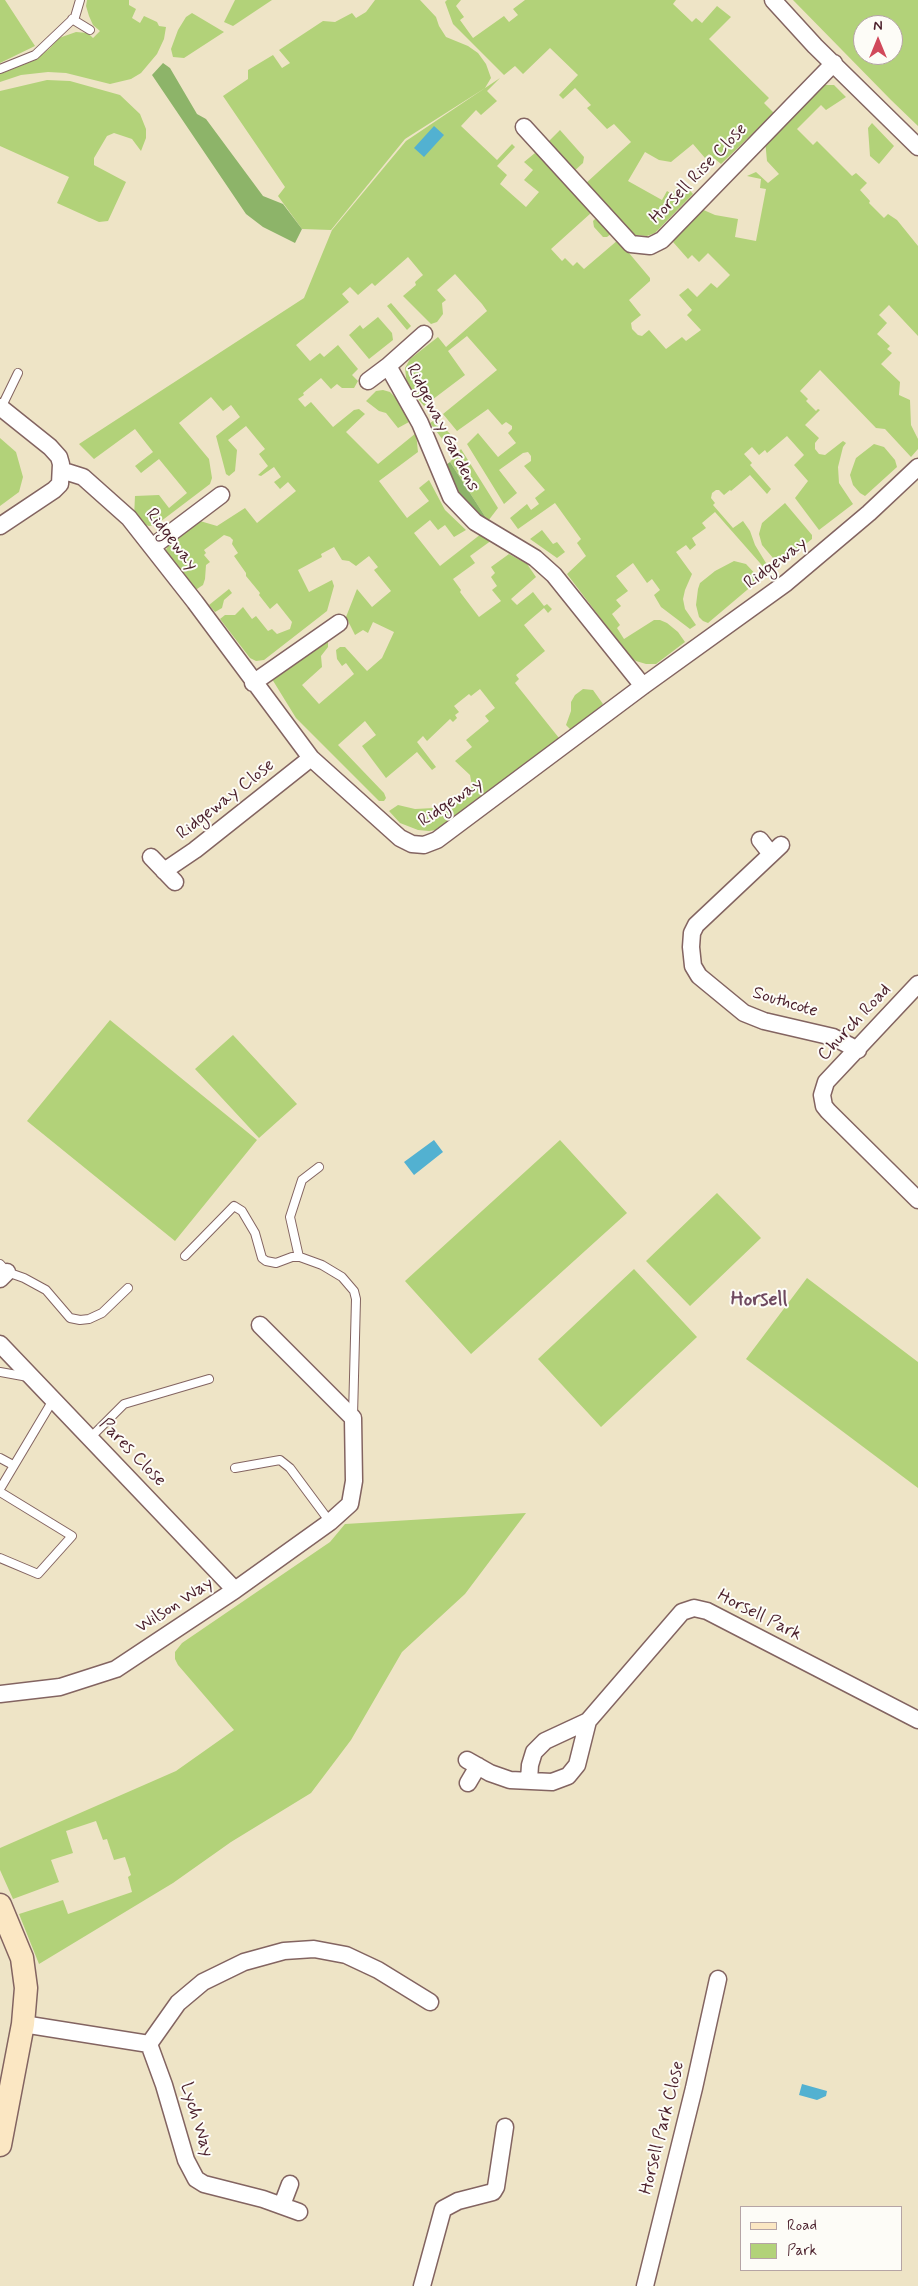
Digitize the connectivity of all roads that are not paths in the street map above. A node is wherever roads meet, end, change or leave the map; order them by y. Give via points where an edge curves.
1 (80, 0) edge
2 (773, 0) edge
3 (72, 20) junction
4 (90, 30) dead end
5 (834, 63) junction
6 (0, 69) edge
7 (524, 127) dead end
8 (918, 147) edge
9 (424, 334) dead end
10 (388, 366) junction
11 (18, 373) dead end
12 (368, 381) dead end
13 (1, 408) edge
14 (918, 467) edge
15 (61, 470) junction
16 (222, 495) dead end
17 (0, 526) edge
18 (152, 547) junction
19 (339, 622) dead end
20 (253, 683) junction
21 (643, 686) junction
22 (311, 758) junction
23 (760, 840) dead end
24 (151, 857) dead end
25 (918, 984) edge
26 (858, 1050) junction
27 (319, 1167) dead end
28 (918, 1200) edge
29 (185, 1256) dead end
30 (298, 1257) junction
31 (2, 1272) edge
32 (128, 1288) dead end
33 (260, 1324) dead end
34 (0, 1344) edge
35 (0, 1372) edge
36 (32, 1378) junction
37 (209, 1379) dead end
38 (53, 1400) junction
39 (353, 1418) junction
40 (90, 1438) junction
41 (0, 1458) edge
42 (13, 1465) junction
43 (235, 1468) dead end
44 (0, 1491) edge
45 (330, 1522) junction
46 (0, 1558) edge
47 (235, 1590) junction
48 (0, 1694) edge
49 (588, 1720) junction
50 (918, 1720) edge
51 (529, 1780) junction
52 (468, 1783) dead end
53 (0, 1905) edge
54 (718, 1979) dead end
55 (430, 2002) dead end
56 (23, 2024) junction
57 (149, 2044) junction
58 (2, 2122) edge
59 (505, 2127) dead end
60 (0, 2145) edge
61 (290, 2184) dead end
62 (282, 2205) junction
63 (299, 2212) dead end
64 (422, 2286) edge
65 (645, 2286) edge

1 - 3 lane
2 - 5 street
3 - 4 lane
3 - 6 lane via 35,55
5 - 7 street, Horsell Rise Close via 662,240 650,246 631,244
5 - 8 street
9 - 10 street, Ridgeway Gardens
10 - 12 street
10 - 21 street, Ridgeway Gardens via 420,423 451,497 474,522 535,558 554,575
11 - 13 lane
13 - 15 street via 55,451
14 - 21 street, Ridgeway via 786,583
15 - 17 street via 60,484 54,490
15 - 18 street, Ridgeway via 83,477 128,518
16 - 18 street
18 - 20 street, Ridgeway
19 - 20 street
20 - 22 street, Ridgeway
21 - 22 street, Ridgeway via 437,840 424,845 400,838
22 - 24 street, Ridgeway Close via 195,850 169,876
23 - 26 street, Southcote via 776,849 696,925 686,967 744,1013 764,1021 833,1037
25 - 26 street, Church Road
26 - 28 street, Church Road via 826,1082 822,1101 828,1111
27 - 30 lane via 302,1180 290,1217
29 - 30 lane via 234,1206 242,1211 255,1233 262,1258 276,1263
30 - 39 lane via 322,1265 342,1277 354,1291
31 - 32 lane via 24,1278 46,1290 70,1318 80,1320 102,1313
33 - 39 street
34 - 36 street, Pares Close
35 - 36 lane
36 - 38 street, Pares Close
37 - 40 lane via 124,1404
38 - 40 street, Pares Close
38 - 42 lane
39 - 45 street, Wilson Way via 354,1481 350,1504
40 - 47 street, Pares Close
41 - 42 lane
42 - 44 lane
43 - 45 lane via 280,1460 290,1468
44 - 46 lane via 72,1536 38,1574
45 - 47 street, Wilson Way
47 - 48 street, Wilson Way via 116,1669 60,1687
49 - 50 street, Horsell Park via 682,1612 694,1608 707,1611
49 - 51 street, Horsell Park via 545,1741 534,1752
49 - 51 street, Horsell Park via 573,1771 552,1782
51 - 52 street, Horsell Park via 499,1777 472,1763
53 - 56 street via 23,1966 26,1988
54 - 65 street, Horsell Park Close
55 - 57 street via 407,1995 370,1965 346,1955 314,1949 276,1952 244,1962 202,1982 178,2003
56 - 57 street
56 - 58 street
57 - 62 street, Lych Way via 168,2095 186,2160 196,2179
58 - 60 street
59 - 64 street via 496,2187 493,2192 458,2201 443,2209
61 - 62 street
62 - 63 street, Lych Way

